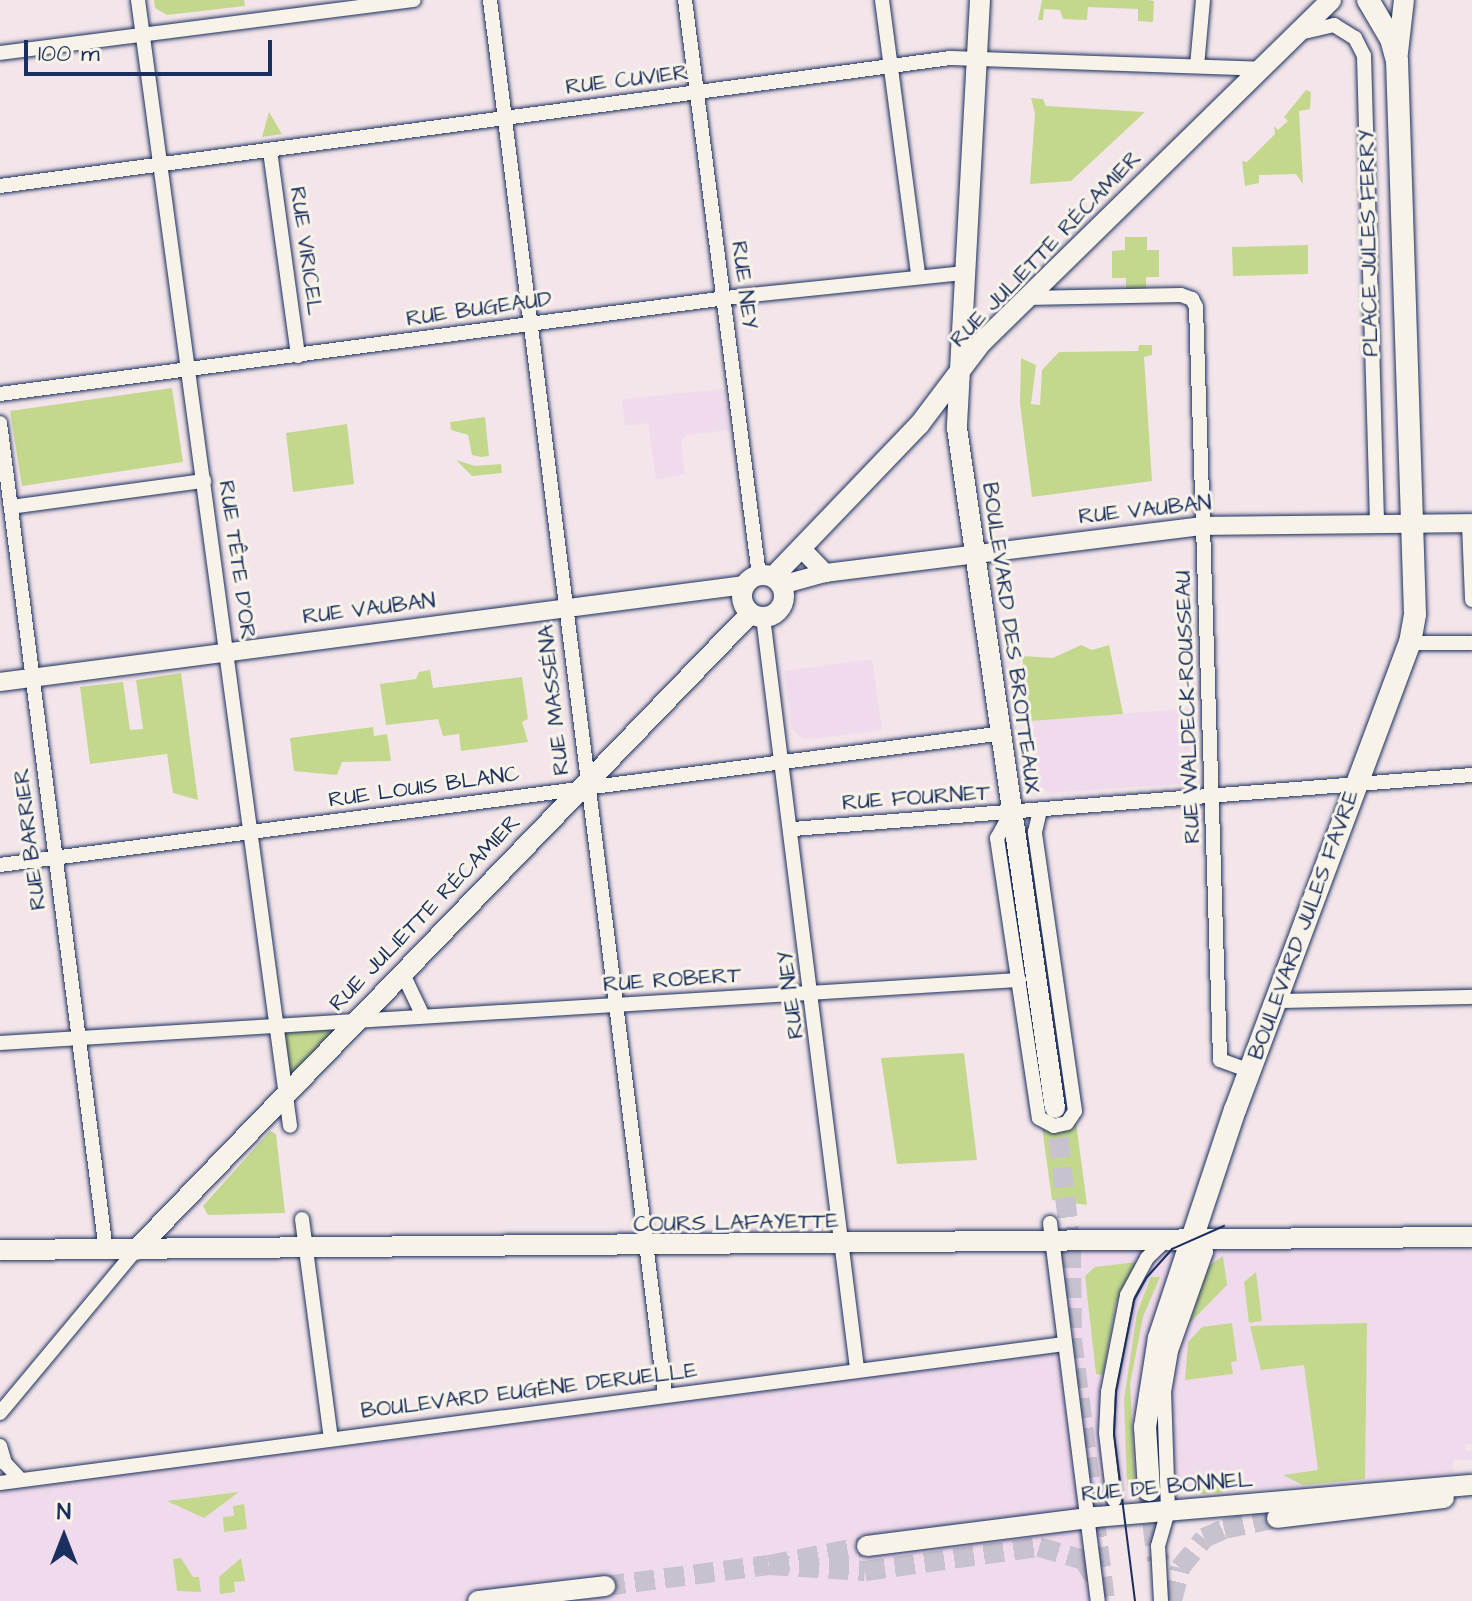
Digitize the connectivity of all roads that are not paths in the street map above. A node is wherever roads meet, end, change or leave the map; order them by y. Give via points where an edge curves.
1 (138, 0) edge
2 (414, 0) edge
3 (490, 0) edge
4 (685, 0) edge
5 (882, 0) edge
6 (980, 0) edge
7 (1203, 0) edge
8 (1331, 0) edge
9 (1368, 0) edge
10 (1404, 0) edge
11 (142, 35) junction
12 (1289, 40) junction
13 (0, 53) edge
14 (978, 57) junction
15 (1397, 61) junction
16 (1197, 66) junction
17 (892, 67) junction
18 (1261, 69) junction
19 (698, 94) junction
20 (504, 118) junction
21 (270, 151) junction
22 (161, 164) junction
23 (0, 186) edge
24 (963, 273) junction
25 (918, 275) junction
26 (724, 298) junction
27 (1026, 298) junction
28 (531, 325) junction
29 (298, 356) junction
30 (188, 369) junction
31 (959, 373) junction
32 (0, 394) edge
33 (0, 423) edge
34 (204, 481) junction
35 (11, 507) junction
36 (1377, 523) junction
37 (1411, 523) junction
38 (1470, 524) edge
39 (1204, 526) junction
40 (801, 548) junction
41 (974, 554) junction
42 (825, 573) junction
43 (765, 580) junction
44 (1472, 600) edge
45 (566, 607) junction
46 (1415, 614) joint
47 (757, 615) junction
48 (1410, 643) junction
49 (1472, 643) edge
50 (227, 651) junction
51 (33, 677) junction
52 (0, 682) edge
53 (997, 734) junction
54 (784, 761) junction
55 (1472, 775) edge
56 (1356, 785) junction
57 (586, 787) junction
58 (1215, 797) junction
59 (1040, 811) junction
60 (1011, 813) junction
61 (793, 829) junction
62 (250, 833) junction
63 (55, 858) junction
64 (0, 865) edge
65 (402, 972) junction
66 (1019, 980) junction
67 (813, 993) junction
68 (1472, 997) edge
69 (1276, 1001) junction
70 (617, 1006) junction
71 (423, 1016) junction
72 (356, 1019) junction
73 (273, 1024) junction
74 (75, 1038) junction
75 (0, 1043) edge
76 (1250, 1071) junction
77 (284, 1093) junction
78 (1055, 1108) tunnel mouth
79 (290, 1126) dead end
80 (302, 1219) dead end
81 (1050, 1223) dead end
82 (1193, 1237) junction
83 (1472, 1237) edge
84 (1168, 1238) junction
85 (1051, 1244) junction
86 (843, 1246) junction
87 (647, 1248) junction
88 (0, 1250) edge
89 (106, 1250) junction
90 (136, 1250) junction
91 (307, 1250) junction
92 (1064, 1344) junction
93 (857, 1368) junction
94 (665, 1395) junction
95 (0, 1413) edge
96 (331, 1439) junction
97 (0, 1446) edge
98 (21, 1480) junction
99 (0, 1483) edge
100 (1472, 1485) edge
101 (1149, 1490) tunnel mouth
102 (1472, 1495) edge
103 (1114, 1500) dead end
104 (1168, 1511) junction
105 (1085, 1518) junction
106 (1277, 1518) tunnel mouth
107 (867, 1546) tunnel mouth
108 (605, 1586) tunnel mouth
109 (478, 1601) edge
110 (1098, 1601) edge
111 (1161, 1601) edge

1 - 11 street, RUE TÊTE D'OR
2 - 11 street
3 - 20 street, RUE MASSÉNA
4 - 19 street, RUE NEY
5 - 17 street
6 - 14 main road, BOULEVARD DES BROTTEAUX
7 - 16 street
8 - 12 main road, RUE JULIETTE RÉCAMIER
9 - 15 main road, PLACE JULES FERRY via 1391,39
10 - 15 main road, PLACE JULES FERRY
11 - 13 street
11 - 22 street, RUE TÊTE D'OR
12 - 18 main road, RUE JULIETTE RÉCAMIER
12 - 36 street, PLACE JULES FERRY via 1318,26 1334,25 1355,38 1364,56
14 - 16 street, RUE CUVIER
14 - 17 street, RUE CUVIER
14 - 24 main road, BOULEVARD DES BROTTEAUX
15 - 37 main road, PLACE JULES FERRY
16 - 18 street, RUE CUVIER
17 - 19 street, RUE CUVIER
17 - 25 street
18 - 27 main road, RUE JULIETTE RÉCAMIER
19 - 20 street, RUE CUVIER
19 - 26 street, RUE NEY
20 - 21 street, RUE CUVIER
20 - 28 street, RUE MASSÉNA
21 - 22 street, RUE CUVIER
21 - 29 street, RUE VIRICEL
22 - 23 street, RUE CUVIER
22 - 30 street, RUE TÊTE D'OR
24 - 25 street, RUE BUGEAUD via 945,279
24 - 31 main road, BOULEVARD DES BROTTEAUX
25 - 26 street, RUE BUGEAUD
26 - 28 street, RUE BUGEAUD
26 - 43 street, RUE NEY
27 - 31 main road, RUE JULIETTE RÉCAMIER
27 - 39 street, RUE WALDECK-ROUSSEAU via 1192,299
28 - 29 street, RUE BUGEAUD
28 - 45 street, RUE MASSÉNA
29 - 30 street, RUE BUGEAUD
30 - 32 street, RUE BUGEAUD
30 - 34 street, RUE TÊTE D'OR
31 - 40 main road, RUE JULIETTE RÉCAMIER via 919,425
31 - 41 main road, BOULEVARD DES BROTTEAUX via 957,428
33 - 35 street, RUE BARRIER
34 - 35 street
34 - 50 street, RUE TÊTE D'OR
35 - 51 street, RUE BARRIER
36 - 37 street, RUE VAUBAN
36 - 39 street, RUE VAUBAN
37 - 38 street, RUE VAUBAN
37 - 46 main road, PLACE JULES FERRY
38 - 44 street
39 - 41 street, RUE VAUBAN
39 - 58 street, RUE WALDECK-ROUSSEAU
40 - 42 street
40 - 43 main road, RUE JULIETTE RÉCAMIER
41 - 42 street, RUE VAUBAN
41 - 53 main road, BOULEVARD DES BROTTEAUX
42 - 43 street, RUE VAUBAN
43 - 45 street, RUE VAUBAN
43 - 47 main road via 742,598
43 - 47 main road, RUE JULIETTE RÉCAMIER via 782,606
45 - 50 street, RUE VAUBAN
45 - 57 street, RUE MASSÉNA
46 - 48 main road, BOULEVARD JULES FAVRE
47 - 54 street, RUE NEY
47 - 57 main road, RUE JULIETTE RÉCAMIER
48 - 49 street
48 - 56 main road, BOULEVARD JULES FAVRE
50 - 51 street, RUE VAUBAN
50 - 62 street, RUE TÊTE D'OR
51 - 52 street, RUE VAUBAN
51 - 63 street, RUE BARRIER
53 - 54 street, RUE LOUIS BLANC
53 - 60 main road, BOULEVARD DES BROTTEAUX
54 - 57 street, RUE LOUIS BLANC
54 - 61 street, RUE NEY
55 - 56 street, RUE FOURNET
56 - 58 street, RUE FOURNET
56 - 69 main road, BOULEVARD JULES FAVRE via 1278,970
57 - 62 street, RUE LOUIS BLANC
57 - 65 main road, RUE JULIETTE RÉCAMIER
57 - 70 street, RUE MASSÉNA
58 - 59 street, RUE FOURNET
58 - 76 street, RUE WALDECK-ROUSSEAU via 1220,1060
59 - 60 street, RUE FOURNET
59 - 66 street, BOULEVARD DES BROTTEAUX via 1035,832 1075,1111 1067,1123 1047,1125 1039,1118
60 - 61 street, RUE FOURNET
60 - 66 street, BOULEVARD DES BROTTEAUX via 997,838
60 - 78 main road
61 - 67 street, RUE NEY
62 - 63 street, RUE LOUIS BLANC
62 - 73 street, RUE TÊTE D'OR
63 - 64 street, RUE LOUIS BLANC
63 - 74 street, RUE BARRIER
65 - 71 street
65 - 72 main road, RUE JULIETTE RÉCAMIER
66 - 67 street, RUE ROBERT
67 - 70 street, RUE ROBERT
67 - 86 street, RUE NEY
68 - 69 street
69 - 76 main road, BOULEVARD JULES FAVRE
70 - 71 street, RUE ROBERT
70 - 87 street, RUE MASSÉNA
71 - 72 street, RUE ROBERT
72 - 73 street, RUE ROBERT
72 - 77 main road, RUE JULIETTE RÉCAMIER
73 - 74 street, RUE ROBERT
73 - 77 street, RUE TÊTE D'OR
74 - 75 street, RUE ROBERT
74 - 89 street, RUE BARRIER
76 - 82 main road, BOULEVARD JULES FAVRE
77 - 79 street, RUE TÊTE D'OR
77 - 90 main road, RUE JULIETTE RÉCAMIER
80 - 91 street
81 - 85 street
82 - 83 main road, COURS LAFAYETTE
82 - 84 main road, COURS LAFAYETTE
82 - 101 main road, BOULEVARD JULES FAVRE via 1151,1370 1145,1427
82 - 104 street via 1206,1252 1167,1368 1163,1419
84 - 85 main road, COURS LAFAYETTE
84 - 103 street via 1147,1258 1127,1295 1108,1392 1106,1433
85 - 86 main road, COURS LAFAYETTE
85 - 92 street
86 - 87 main road, COURS LAFAYETTE
86 - 93 street, RUE NEY
87 - 91 main road, COURS LAFAYETTE
87 - 94 street, RUE MASSÉNA
88 - 89 main road, COURS LAFAYETTE
89 - 90 main road, COURS LAFAYETTE
90 - 91 main road, COURS LAFAYETTE
90 - 95 street
91 - 96 street
92 - 93 street, BOULEVARD EUGÈNE DERUELLE
92 - 105 street
93 - 94 street, BOULEVARD EUGÈNE DERUELLE
94 - 96 street, BOULEVARD EUGÈNE DERUELLE
96 - 98 street, BOULEVARD EUGÈNE DERUELLE
97 - 98 street via 5,1463
98 - 99 street, BOULEVARD EUGÈNE DERUELLE
100 - 104 main road, RUE DE BONNEL
102 - 106 main road
104 - 105 main road, RUE DE BONNEL
104 - 111 street via 1158,1546
105 - 107 main road, RUE DE BONNEL
105 - 110 street
108 - 109 main road

